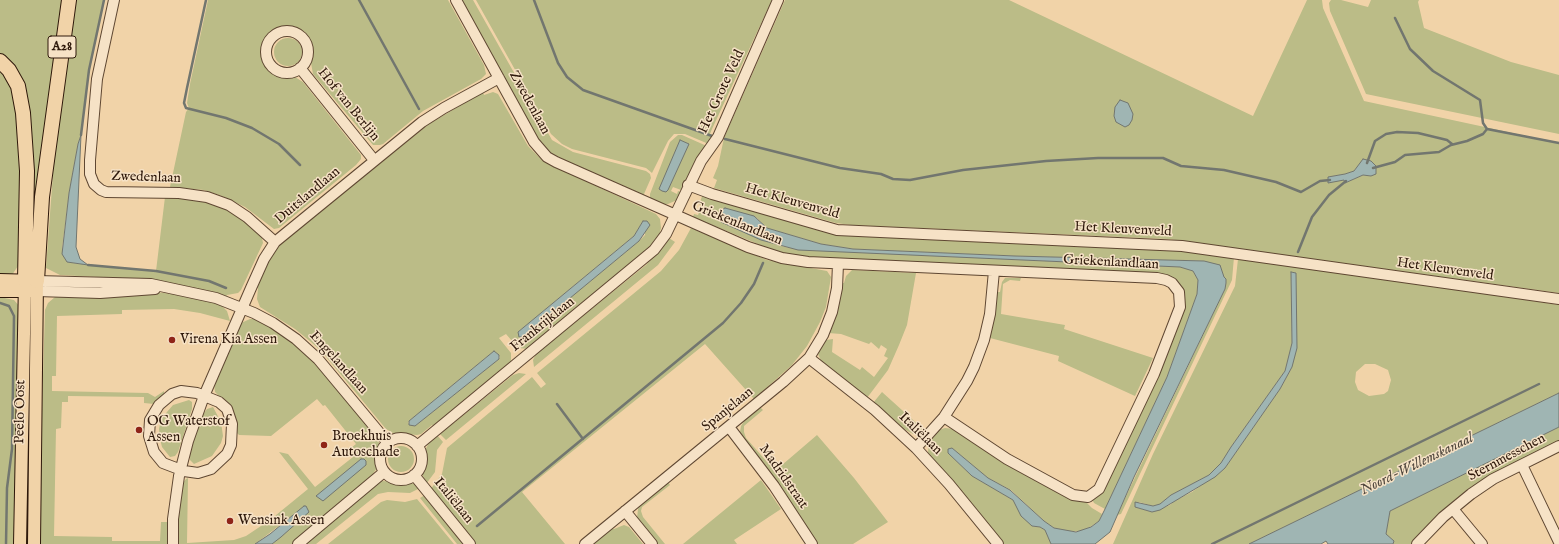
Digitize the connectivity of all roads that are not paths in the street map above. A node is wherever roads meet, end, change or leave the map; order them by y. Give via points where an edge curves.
1 (69, 0) edge
2 (114, 0) edge
3 (456, 0) edge
4 (778, 0) edge
5 (0, 61) edge
6 (300, 68) junction
7 (499, 78) junction
8 (374, 160) junction
9 (688, 185) junction
10 (676, 214) junction
11 (275, 242) junction
12 (838, 264) junction
13 (994, 271) junction
14 (0, 280) edge
15 (31, 286) junction
16 (0, 291) edge
17 (1559, 299) edge
18 (243, 308) junction
19 (808, 358) junction
20 (204, 396) junction
21 (944, 417) junction
22 (729, 427) junction
23 (388, 443) junction
24 (417, 446) junction
25 (1559, 446) edge
26 (916, 448) junction
27 (1522, 465) junction
28 (180, 469) junction
29 (384, 472) junction
30 (414, 475) junction
31 (1453, 509) junction
32 (625, 511) junction
33 (1559, 542) edge
34 (20, 544) edge
35 (34, 544) edge
36 (173, 544) edge
37 (298, 544) edge
38 (470, 544) edge
39 (585, 544) edge
40 (652, 544) edge
41 (812, 544) edge
42 (998, 544) edge
43 (1417, 544) edge
44 (1482, 544) edge

1 - 15 highway, A28
2 - 11 street, Zwedenlaan via 97,79 90,160 90,174 94,184 106,192 173,193 207,197 229,205
3 - 7 street, Zwedenlaan
4 - 9 street, Het Grote Veld via 718,137
5 - 15 highway via 9,70 18,86 23,113
6 - 6 street, Hof van Berlijn via 307,60 305,40 288,30 271,38 266,51 270,65 290,73
6 - 8 street, Hof van Berlijn
7 - 8 street, Duitslandlaan via 432,115
7 - 10 street, Zwedenlaan via 534,142 547,157
8 - 11 street, Duitslandlaan
9 - 10 street, Het Grote Veld
9 - 17 street, Het Kleuvenveld via 837,230 1182,246
10 - 12 street, Griekenlandlaan via 768,254
10 - 24 street, Frankrijklaan via 663,239 645,259
11 - 18 street, Duitslandlaan via 264,259
12 - 13 street, Griekenlandlaan
12 - 19 street, Spanjelaan via 832,312 823,335
13 - 21 street via 990,314 984,340 967,381
13 - 21 street, Griekenlandlaan via 1166,280 1172,283 1178,292 1180,307 1154,374 1102,482 1098,489 1088,496 1073,496 1007,459
14 - 15 main road, Engelandlaan
15 - 16 main road, Engelandlaan
15 - 18 street, Engelandlaan via 140,283 216,298
15 - 34 main road, Peelo Oost
15 - 35 main road, Peelo Oost
18 - 20 street, Duitslandlaan
18 - 23 street, Engelandlaan via 273,323 318,359
19 - 22 street, Spanjelaan
19 - 26 street, Italiëlaan via 850,390
20 - 28 street, Duitslandlaan
20 - 28 street via 219,402 227,409 232,424 231,445 220,463 211,469 198,473
20 - 28 street via 186,391 172,394 159,405 150,420 149,436 154,452 163,463
21 - 26 street
22 - 32 street, Spanjelaan
22 - 41 street, Madridstraat via 774,486
23 - 24 street via 400,438
23 - 29 street via 380,457
24 - 30 street via 421,461
25 - 27 street, Sternmesschen
26 - 42 street, Italiëlaan
27 - 31 street, Sternmesschen via 1484,485
27 - 33 street
28 - 36 street, Duitslandlaan via 173,519
29 - 30 street via 398,480
29 - 37 street
30 - 38 street, Italiëlaan
31 - 43 street, Sternmesschen
31 - 44 street
32 - 39 street, Spanjelaan
32 - 40 street

